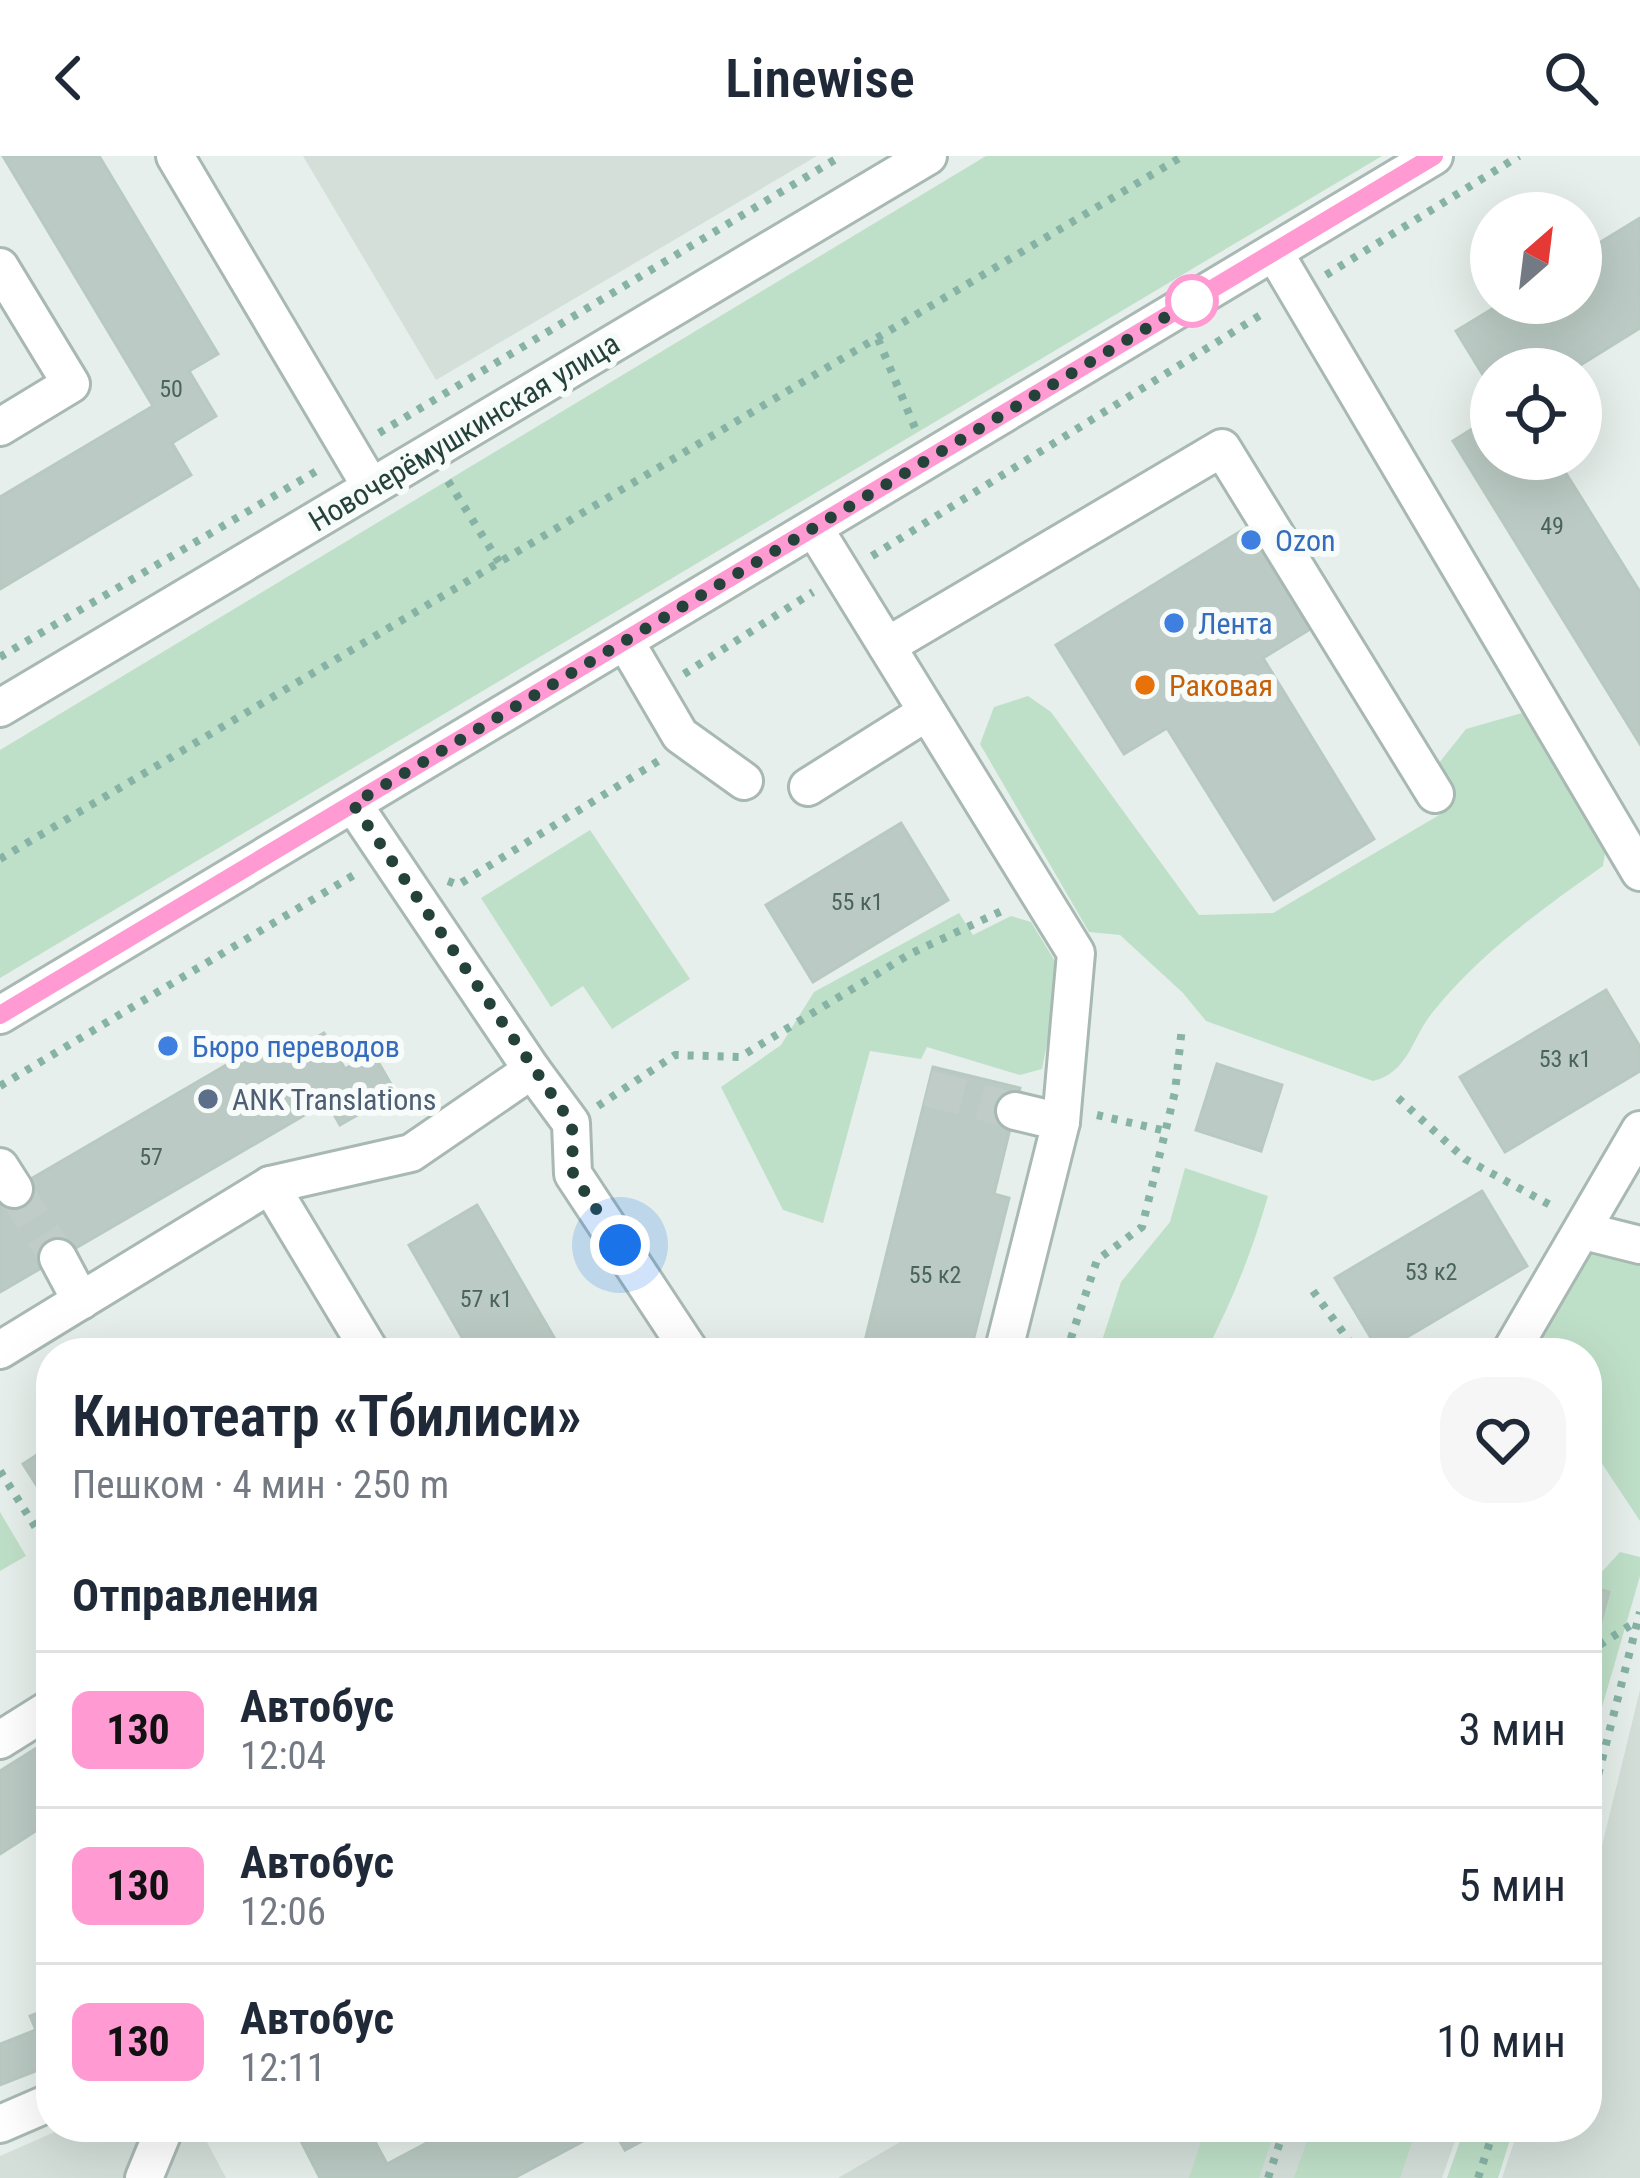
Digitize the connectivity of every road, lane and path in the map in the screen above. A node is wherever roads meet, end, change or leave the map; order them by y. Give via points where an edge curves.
1 (175, 156) edge
2 (841, 156) edge
3 (1183, 156) edge
4 (1434, 156) edge
5 (1519, 156) edge
6 (922, 157) edge
7 (1274, 252) junction
8 (0, 267) edge
9 (1298, 292) junction
10 (878, 339) junction
11 (0, 427) edge
12 (918, 435) dead end
13 (350, 451) junction
14 (441, 470) dead end
15 (371, 488) junction
16 (814, 528) junction
17 (499, 562) junction
18 (843, 574) junction
19 (625, 641) junction
20 (886, 646) junction
21 (0, 656) edge
22 (0, 708) edge
23 (928, 712) junction
24 (668, 713) junction
25 (744, 781) dead end
26 (808, 788) dead end
27 (1435, 794) dead end
28 (353, 804) junction
29 (388, 855) junction
30 (0, 860) edge
31 (1640, 872) edge
32 (1039, 893) junction
33 (0, 1015) edge
34 (1182, 1028) dead end
35 (532, 1070) junction
36 (0, 1086) edge
37 (1398, 1098) dead end
38 (1015, 1111) tunnel mouth
39 (1061, 1114) junction
40 (572, 1124) junction
41 (1640, 1130) edge
42 (1166, 1132) junction
43 (270, 1185) junction
44 (1586, 1228) junction
45 (1640, 1245) edge
46 (58, 1258) tunnel mouth
47 (1313, 1291) dead end
48 (80, 1301) junction
49 (362, 1338) edge
50 (681, 1338) edge
51 (1007, 1338) edge
52 (1071, 1338) edge
53 (1347, 1338) edge
54 (1519, 1338) edge
55 (0, 1350) edge
56 (0, 1471) edge
57 (36, 1528) edge
58 (1639, 1616) edge
59 (1602, 1642) edge
60 (36, 1717) edge
61 (0, 1740) edge
62 (1602, 1760) edge
63 (36, 2109) edge
64 (0, 2125) edge
65 (159, 2142) edge
66 (1281, 2142) edge
67 (1490, 2142) edge
68 (145, 2178) edge
69 (1268, 2178) edge
70 (1478, 2178) edge

1 - 13 street
2 - 13 path
3 - 10 path
4 - 7 street
5 - 9 path
6 - 15 street, Новочерёмушкинская улица
7 - 9 street
7 - 16 street
8 - 11 street via 70,384
9 - 18 path
9 - 31 street
10 - 12 path
10 - 17 path
13 - 15 street
13 - 21 path
14 - 17 path
15 - 22 street, Новочерёмушкинская улица
16 - 18 street
16 - 19 street
17 - 30 path
18 - 20 street
18 - 24 path via 674,679
19 - 24 street
19 - 28 street
20 - 23 street
20 - 27 street via 1222,448
23 - 26 street
23 - 32 street
24 - 25 street via 680,735
24 - 29 path via 660,762 458,885
28 - 29 street
28 - 33 street
29 - 35 street
29 - 36 path
32 - 39 street via 1076,953
32 - 40 path via 910,954 740,1057 675,1054
34 - 42 path
35 - 40 street
35 - 43 street via 411,1153
37 - 44 path via 1465,1160
38 - 39 street
39 - 42 path
39 - 51 street
40 - 50 street via 573,1174
41 - 44 street
42 - 52 path via 1142,1227 1097,1260
43 - 48 street
43 - 49 street
44 - 45 street
44 - 54 street
46 - 48 street
47 - 53 path
48 - 55 street
56 - 57 path
58 - 59 path
58 - 62 path
60 - 61 street
63 - 64 street
65 - 68 street
66 - 69 path
67 - 70 path

